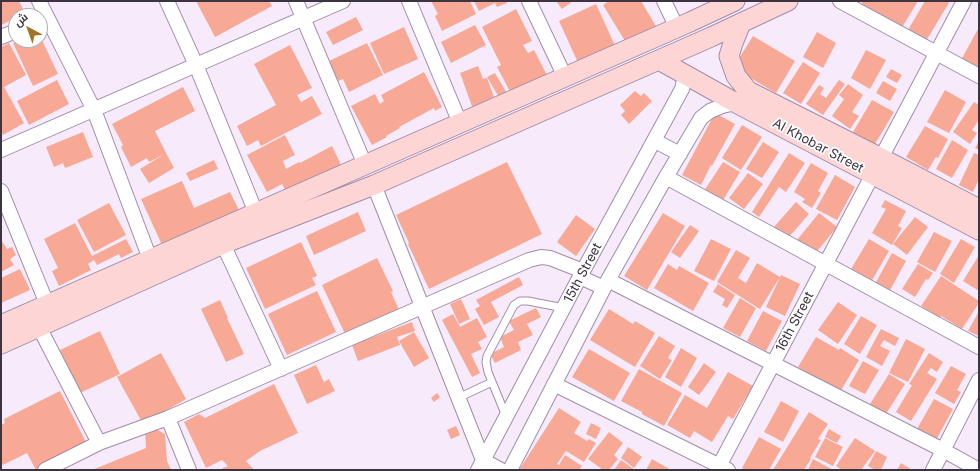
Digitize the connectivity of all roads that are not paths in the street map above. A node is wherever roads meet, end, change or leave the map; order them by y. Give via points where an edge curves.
1 (167, 1) edge
2 (296, 1) edge
3 (343, 1) edge
4 (409, 1) edge
5 (530, 1) edge
6 (664, 1) edge
7 (735, 1) edge
8 (788, 1) edge
9 (840, 1) edge
10 (964, 1) edge
11 (304, 18) junction
12 (742, 23) junction
13 (48, 28) edge
14 (677, 28) junction
15 (937, 53) junction
16 (659, 60) junction
17 (196, 65) junction
18 (685, 74) junction
19 (979, 76) edge
20 (565, 77) junction
21 (736, 103) junction
22 (94, 110) junction
23 (787, 120) junction
24 (460, 123) junction
25 (655, 140) junction
26 (1, 150) edge
27 (680, 154) junction
28 (881, 158) junction
29 (365, 164) junction
30 (872, 174) junction
31 (666, 177) junction
32 (374, 186) junction
33 (1, 191) edge
34 (979, 209) edge
35 (256, 213) junction
36 (979, 230) edge
37 (223, 244) junction
38 (150, 259) junction
39 (826, 264) junction
40 (582, 274) junction
41 (606, 284) junction
42 (47, 304) junction
43 (422, 307) junction
44 (564, 308) junction
45 (1, 325) edge
46 (39, 327) junction
47 (1, 344) edge
48 (979, 347) edge
49 (773, 364) junction
50 (280, 369) junction
51 (979, 380) edge
52 (492, 382) junction
53 (554, 384) junction
54 (458, 398) junction
55 (507, 416) junction
56 (168, 418) junction
57 (99, 443) junction
58 (943, 450) junction
59 (480, 465) edge
60 (722, 469) edge
61 (45, 470) edge
62 (189, 470) edge
63 (500, 470) edge
64 (510, 470) edge
65 (933, 470) edge
66 (979, 470) edge

1 - 17 street
2 - 11 street
3 - 11 street
4 - 24 street
5 - 20 street
6 - 14 street
7 - 14 street
8 - 12 street
9 - 15 street
10 - 15 street
11 - 17 street
11 - 29 street
12 - 16 street
12 - 23 street, Al Khobar Street via 729,56 736,76 748,91
13 - 22 street
14 - 20 street
15 - 19 street
15 - 28 street
16 - 18 street, Al Khobar Street
16 - 32 street
17 - 22 street
17 - 35 street
18 - 21 street, Al Khobar Street
18 - 25 street, 15th Street via 682,89
20 - 24 street
21 - 23 street, Al Khobar Street
21 - 27 street, 15th Street via 710,111 701,118
22 - 26 street
22 - 38 street
23 - 28 street, Al Khobar Street
23 - 30 street, Al Khobar Street
24 - 29 street
25 - 27 street
25 - 40 street, 15th Street
27 - 31 street, 15th Street
28 - 34 street, Al Khobar Street
29 - 35 street
30 - 36 street, Al Khobar Street
30 - 39 street, 16th Street
31 - 39 street
31 - 41 street, 15th Street
32 - 37 street
32 - 43 street
33 - 42 street
35 - 38 street
37 - 46 street
37 - 50 street
38 - 42 street
39 - 48 street
39 - 49 street, 16th Street
40 - 41 street
40 - 43 street via 550,258 541,257
40 - 44 street, 15th Street
41 - 49 street
41 - 53 street, 15th Street
42 - 45 street
43 - 50 street
43 - 54 street
44 - 52 lane via 528,301 520,301 514,305 487,356 486,362
44 - 55 street, 15th Street
46 - 47 street
46 - 57 street
49 - 58 street
49 - 60 street, 16th Street
50 - 56 street
51 - 58 street
52 - 54 lane
52 - 55 lane
53 - 60 street
53 - 64 street, 15th Street
54 - 59 street
55 - 59 street, 15th Street
56 - 57 street
56 - 62 street
57 - 61 street
58 - 65 street
58 - 66 street
59 - 63 street

